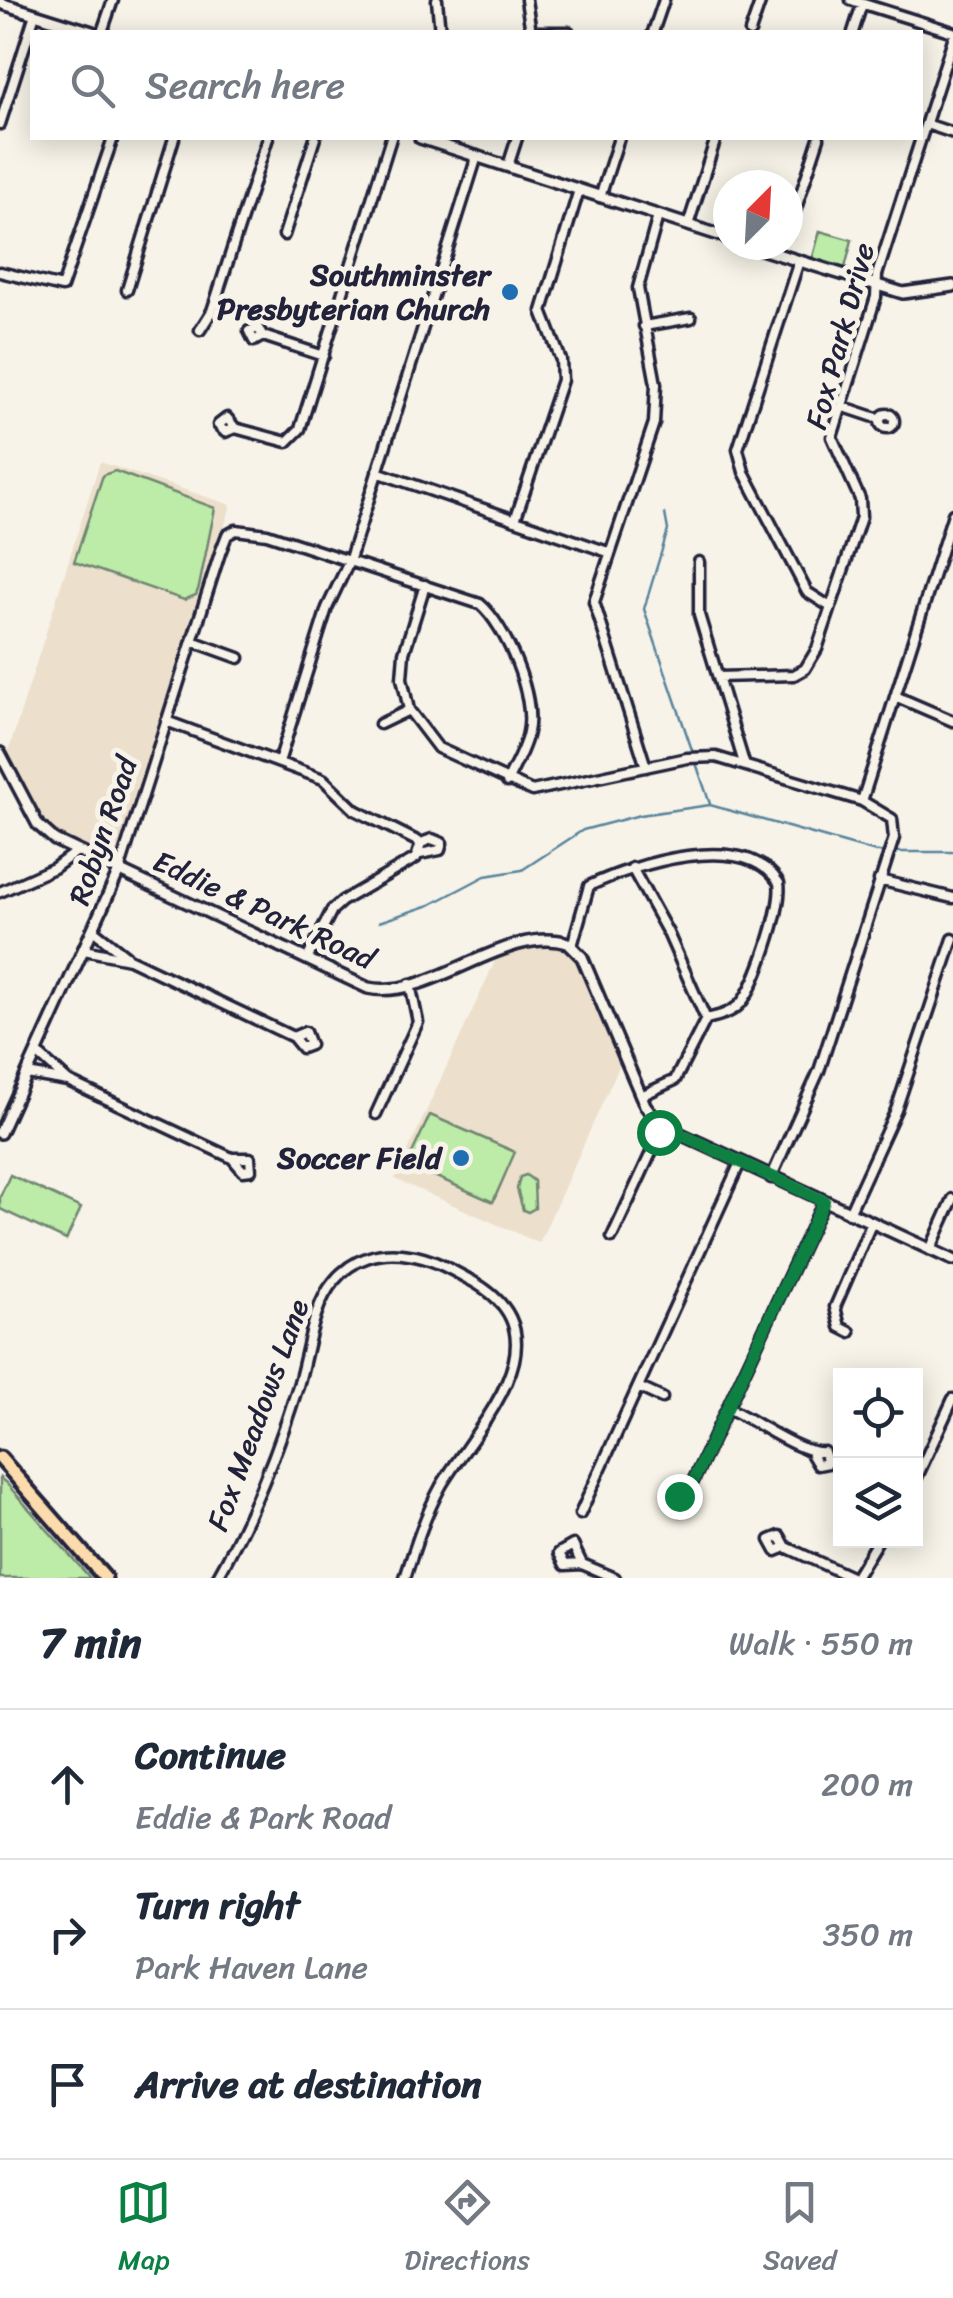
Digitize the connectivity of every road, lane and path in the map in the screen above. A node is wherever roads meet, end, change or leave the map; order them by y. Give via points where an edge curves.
1 (113, 0) edge
2 (437, 0) edge
3 (526, 0) edge
4 (664, 0) edge
5 (761, 0) edge
6 (851, 0) edge
7 (0, 3) edge
8 (862, 4) junction
9 (35, 14) junction
10 (86, 30) edge
11 (103, 30) edge
12 (440, 30) edge
13 (531, 30) edge
14 (654, 30) edge
15 (751, 30) edge
16 (854, 30) edge
17 (953, 35) edge
18 (0, 124) edge
19 (926, 124) junction
20 (953, 133) edge
21 (923, 134) edge
22 (111, 140) edge
23 (173, 140) edge
24 (267, 140) edge
25 (314, 140) edge
26 (390, 140) edge
27 (432, 140) edge
28 (516, 140) edge
29 (618, 140) edge
30 (715, 140) edge
31 (818, 140) edge
32 (921, 140) edge
33 (477, 156) junction
34 (508, 166) junction
35 (803, 187) edge
36 (579, 190) junction
37 (600, 197) junction
38 (658, 216) junction
39 (688, 225) junction
40 (713, 233) edge
41 (284, 235) dead end
42 (799, 261) joint
43 (0, 272) edge
44 (876, 286) junction
45 (953, 286) edge
46 (127, 290) dead end
47 (691, 318) dead end
48 (644, 326) junction
49 (200, 330) dead end
50 (262, 336) dead end
51 (324, 356) junction
52 (841, 406) junction
53 (880, 419) dead end
54 (235, 428) dead end
55 (378, 472) junction
56 (953, 514) edge
57 (515, 520) junction
58 (608, 552) junction
59 (349, 562) junction
60 (699, 562) dead end
61 (425, 585) junction
62 (829, 606) junction
63 (192, 641) junction
64 (239, 658) dead end
65 (718, 677) junction
66 (895, 696) junction
67 (409, 710) junction
68 (166, 721) junction
69 (953, 722) edge
70 (380, 724) dead end
71 (0, 753) edge
72 (279, 762) junction
73 (744, 763) junction
74 (646, 767) junction
75 (507, 782) junction
76 (862, 801) junction
77 (421, 843) junction
78 (77, 852) junction
79 (420, 854) junction
80 (632, 868) junction
81 (120, 871) junction
82 (880, 880) junction
83 (0, 892) edge
84 (953, 898) edge
85 (94, 930) junction
86 (953, 939) edge
87 (572, 946) junction
88 (84, 950) junction
89 (130, 960) junction
90 (307, 960) junction
91 (410, 984) junction
92 (706, 1019) junction
93 (293, 1037) dead end
94 (36, 1054) junction
95 (28, 1074) junction
96 (68, 1081) junction
97 (641, 1096) junction
98 (376, 1114) dead end
99 (663, 1126) junction
100 (0, 1133) edge
101 (232, 1158) dead end
102 (740, 1163) junction
103 (771, 1178) junction
104 (953, 1199) edge
105 (824, 1201) junction
106 (850, 1213) junction
107 (872, 1222) junction
108 (612, 1236) dead end
109 (930, 1250) junction
110 (953, 1260) edge
111 (850, 1332) dead end
112 (638, 1387) junction
113 (662, 1398) dead end
114 (953, 1398) edge
115 (728, 1408) junction
116 (812, 1455) dead end
117 (0, 1458) edge
118 (923, 1464) edge
119 (689, 1490) dead end
120 (580, 1514) dead end
121 (786, 1548) dead end
122 (873, 1548) edge
123 (582, 1564) dead end
124 (105, 1578) edge
125 (217, 1578) edge
126 (405, 1578) edge
127 (615, 1578) edge
128 (854, 1578) edge

1 - 11 street
2 - 12 street
3 - 13 street
4 - 14 street
5 - 15 street
6 - 8 street
7 - 9 street
8 - 16 street
8 - 17 street
9 - 10 street
9 - 18 street
17 - 19 street, Fox Park Drive
19 - 20 street
19 - 21 street, Fox Park Drive
22 - 43 street via 62,288
23 - 46 street
24 - 49 street
25 - 41 street
26 - 51 street
27 - 33 street
28 - 34 street
29 - 37 street
30 - 39 street
31 - 35 street
32 - 44 street, Fox Park Drive
33 - 34 street
33 - 55 street
34 - 36 street
36 - 37 street
36 - 57 street via 542,311 562,380
37 - 38 street
38 - 39 street
38 - 48 street via 638,288
39 - 40 street
42 - 44 street
42 - 62 street via 738,450 807,592
44 - 45 street via 912,294
44 - 52 street, Fox Park Drive
47 - 48 street
48 - 58 street via 656,384 654,423
50 - 51 street
51 - 54 street via 295,436 287,442
52 - 53 street
52 - 62 street, Fox Park Drive via 832,443 860,499 861,518
55 - 57 street
55 - 59 street
56 - 66 street
57 - 58 street
58 - 74 street via 596,614
59 - 61 street
59 - 63 street, Robyn Road via 236,530 227,535
59 - 72 street via 327,608
60 - 65 street via 700,615
61 - 67 street via 403,665
61 - 75 street via 480,604 507,640 530,716
62 - 65 street, Fox Park Drive via 805,669 782,678
63 - 64 street
63 - 68 street, Robyn Road
65 - 73 street
66 - 69 street
66 - 76 street
67 - 70 street
67 - 75 street via 438,748
68 - 72 street
68 - 81 street, Robyn Road
71 - 78 street, Eddie & Park Road via 38,825
72 - 77 street via 323,779 355,810
73 - 74 street via 704,757
73 - 76 street
74 - 75 street via 538,791
76 - 82 street via 892,819
77 - 79 street
77 - 79 street via 442,843 440,850
78 - 81 street, Eddie & Park Road
78 - 83 street
79 - 90 street via 332,910
80 - 87 street via 589,886
80 - 92 street
80 - 92 street via 700,852 775,876 780,890 753,982 734,1009
81 - 85 street, Robyn Road
81 - 90 street, Eddie & Park Road
82 - 84 street
82 - 103 street via 819,1070
85 - 88 street, Robyn Road
85 - 89 street
86 - 106 street via 896,1110
87 - 91 street, Eddie & Park Road via 557,940 528,944
87 - 97 street
88 - 89 street
88 - 94 street, Robyn Road
89 - 93 street
90 - 91 street, Eddie & Park Road via 368,988
91 - 98 street via 418,1022
92 - 97 street via 676,1080
94 - 95 street, Robyn Road
94 - 96 street
95 - 96 street
95 - 100 street, Robyn Road
96 - 101 street
97 - 99 street
99 - 102 street
99 - 108 street
102 - 103 street
102 - 112 street
103 - 105 street
104 - 109 street
105 - 106 street
105 - 115 street
106 - 107 street
107 - 109 street
107 - 111 street via 835,1307 840,1326
109 - 110 street
112 - 113 street
112 - 120 street
114 - 118 street
115 - 116 street
115 - 119 street
117 - 124 main road
121 - 128 street
122 - 128 street
123 - 127 street
125 - 126 street, Fox Meadows Lane via 286,1420 326,1293 360,1259 401,1253 445,1266 488,1290 512,1322 516,1346 506,1389 439,1490

